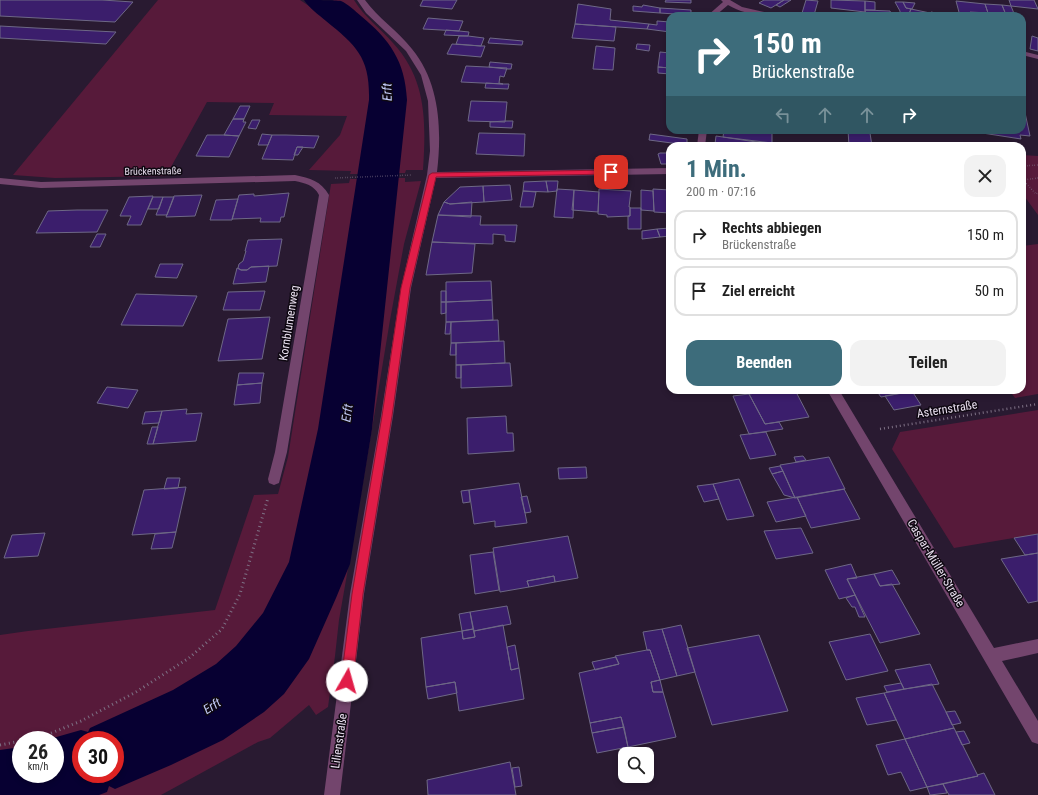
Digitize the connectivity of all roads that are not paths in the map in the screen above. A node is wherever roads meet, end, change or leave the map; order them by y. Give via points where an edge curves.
1 (362, 0) edge
2 (726, 1) edge
3 (715, 12) edge
4 (753, 12) edge
5 (1026, 54) edge
6 (1038, 57) edge
7 (666, 171) edge
8 (432, 175) junction
9 (307, 180) joint
10 (0, 181) edge
11 (835, 394) edge
12 (274, 479) road end
13 (1038, 646) edge
14 (991, 656) junction
15 (1038, 736) edge
16 (332, 795) edge

1 - 8 street, Lilienstraße via 409,50 425,75 434,118 435,150
2 - 3 street
2 - 4 street via 740,9
5 - 6 street
7 - 8 street
8 - 16 street, Lilienstraße via 406,288 357,594
9 - 10 street, Brückenstraße via 281,178 41,184
9 - 12 street, Kornblumenweg via 318,186 324,195 281,452
11 - 14 street, Caspar-Müller-Straße
13 - 14 street
14 - 15 street, Caspar-Müller-Straße

